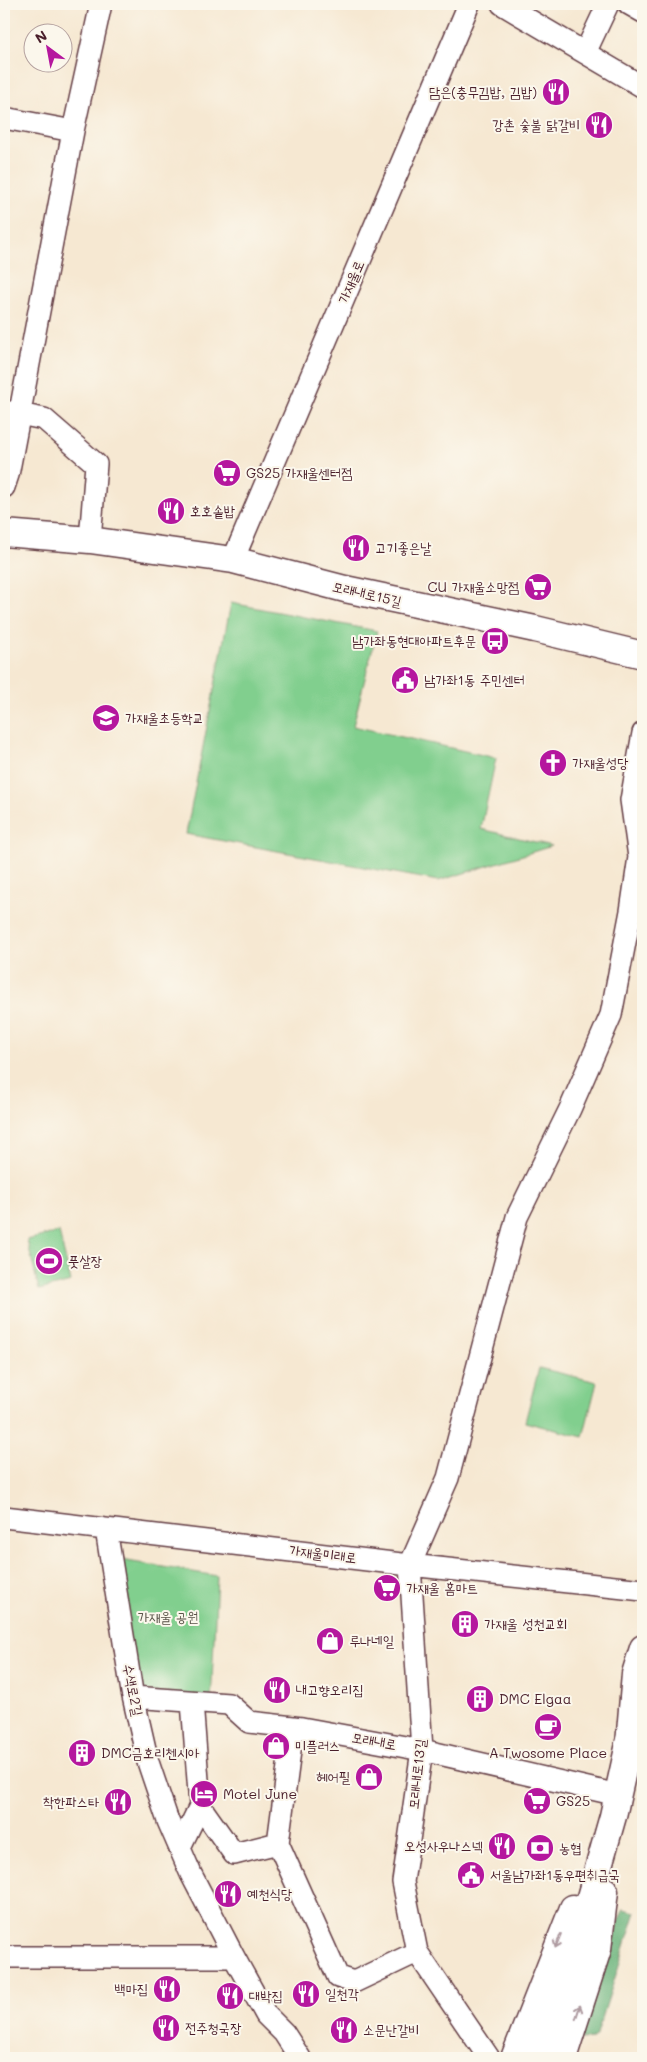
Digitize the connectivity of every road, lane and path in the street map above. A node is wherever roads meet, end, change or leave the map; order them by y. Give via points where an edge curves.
1 (101, 4) edge
2 (469, 4) edge
3 (502, 4) edge
4 (608, 4) edge
5 (629, 4) edge
6 (643, 12) edge
7 (585, 53) junction
8 (643, 86) edge
9 (4, 118) edge
10 (73, 131) junction
11 (11, 412) edge
12 (4, 487) edge
13 (4, 533) edge
14 (90, 540) junction
15 (233, 560) junction
16 (643, 655) edge
17 (643, 733) edge
18 (4, 1516) edge
19 (106, 1529) junction
20 (410, 1565) junction
21 (643, 1590) edge
22 (643, 1648) edge
23 (643, 1696) edge
24 (133, 1697) junction
25 (192, 1702) junction
26 (293, 1728) junction
27 (629, 1744) junction
28 (422, 1750) junction
29 (615, 1805) junction
30 (200, 1806) junction
31 (278, 1843) junction
32 (180, 1847) junction
33 (417, 1952) junction
34 (4, 1956) edge
35 (234, 1957) junction
36 (300, 2058) edge
37 (489, 2058) edge
38 (514, 2058) edge
39 (537, 2058) edge
40 (563, 2058) edge

1 - 10 street
2 - 15 street, 가재울로
3 - 7 street
4 - 7 street
5 - 6 street
7 - 8 street
9 - 10 street
10 - 11 street
11 - 12 street
11 - 14 street via 44,420 96,464
13 - 14 main road, 모래내로15길
14 - 15 main road, 모래내로15길
15 - 16 main road, 모래내로15길 via 345,590
17 - 20 street via 631,800 639,856 632,911 611,1015 517,1217 448,1478
18 - 19 street, 가재울미래로
19 - 20 street, 가재울미래로
19 - 24 street, 수색로2길
20 - 21 street, 가재울미래로
20 - 28 street, 모래내로13길
22 - 27 main road via 635,1674
23 - 27 highway
24 - 25 street, 모래내로
24 - 32 street, 수색로2길 via 148,1762
25 - 26 street, 모래내로 via 229,1704 249,1722
25 - 30 street
26 - 28 street, 모래내로
26 - 31 street
27 - 29 main road
28 - 29 street, 모래내로
28 - 33 street, 모래내로13길 via 403,1882
29 -> 38 main road via 558,1940
29 - 39 main road via 577,1943
40 -> 29 main road via 598,1949
30 - 31 street via 234,1854
30 - 32 street
31 - 33 street via 338,1977 354,1982
32 - 35 street, 수색로2길
33 - 37 street, 모래내로13길
34 - 35 street
35 - 36 street, 수색로2길 via 266,2015 284,2033

